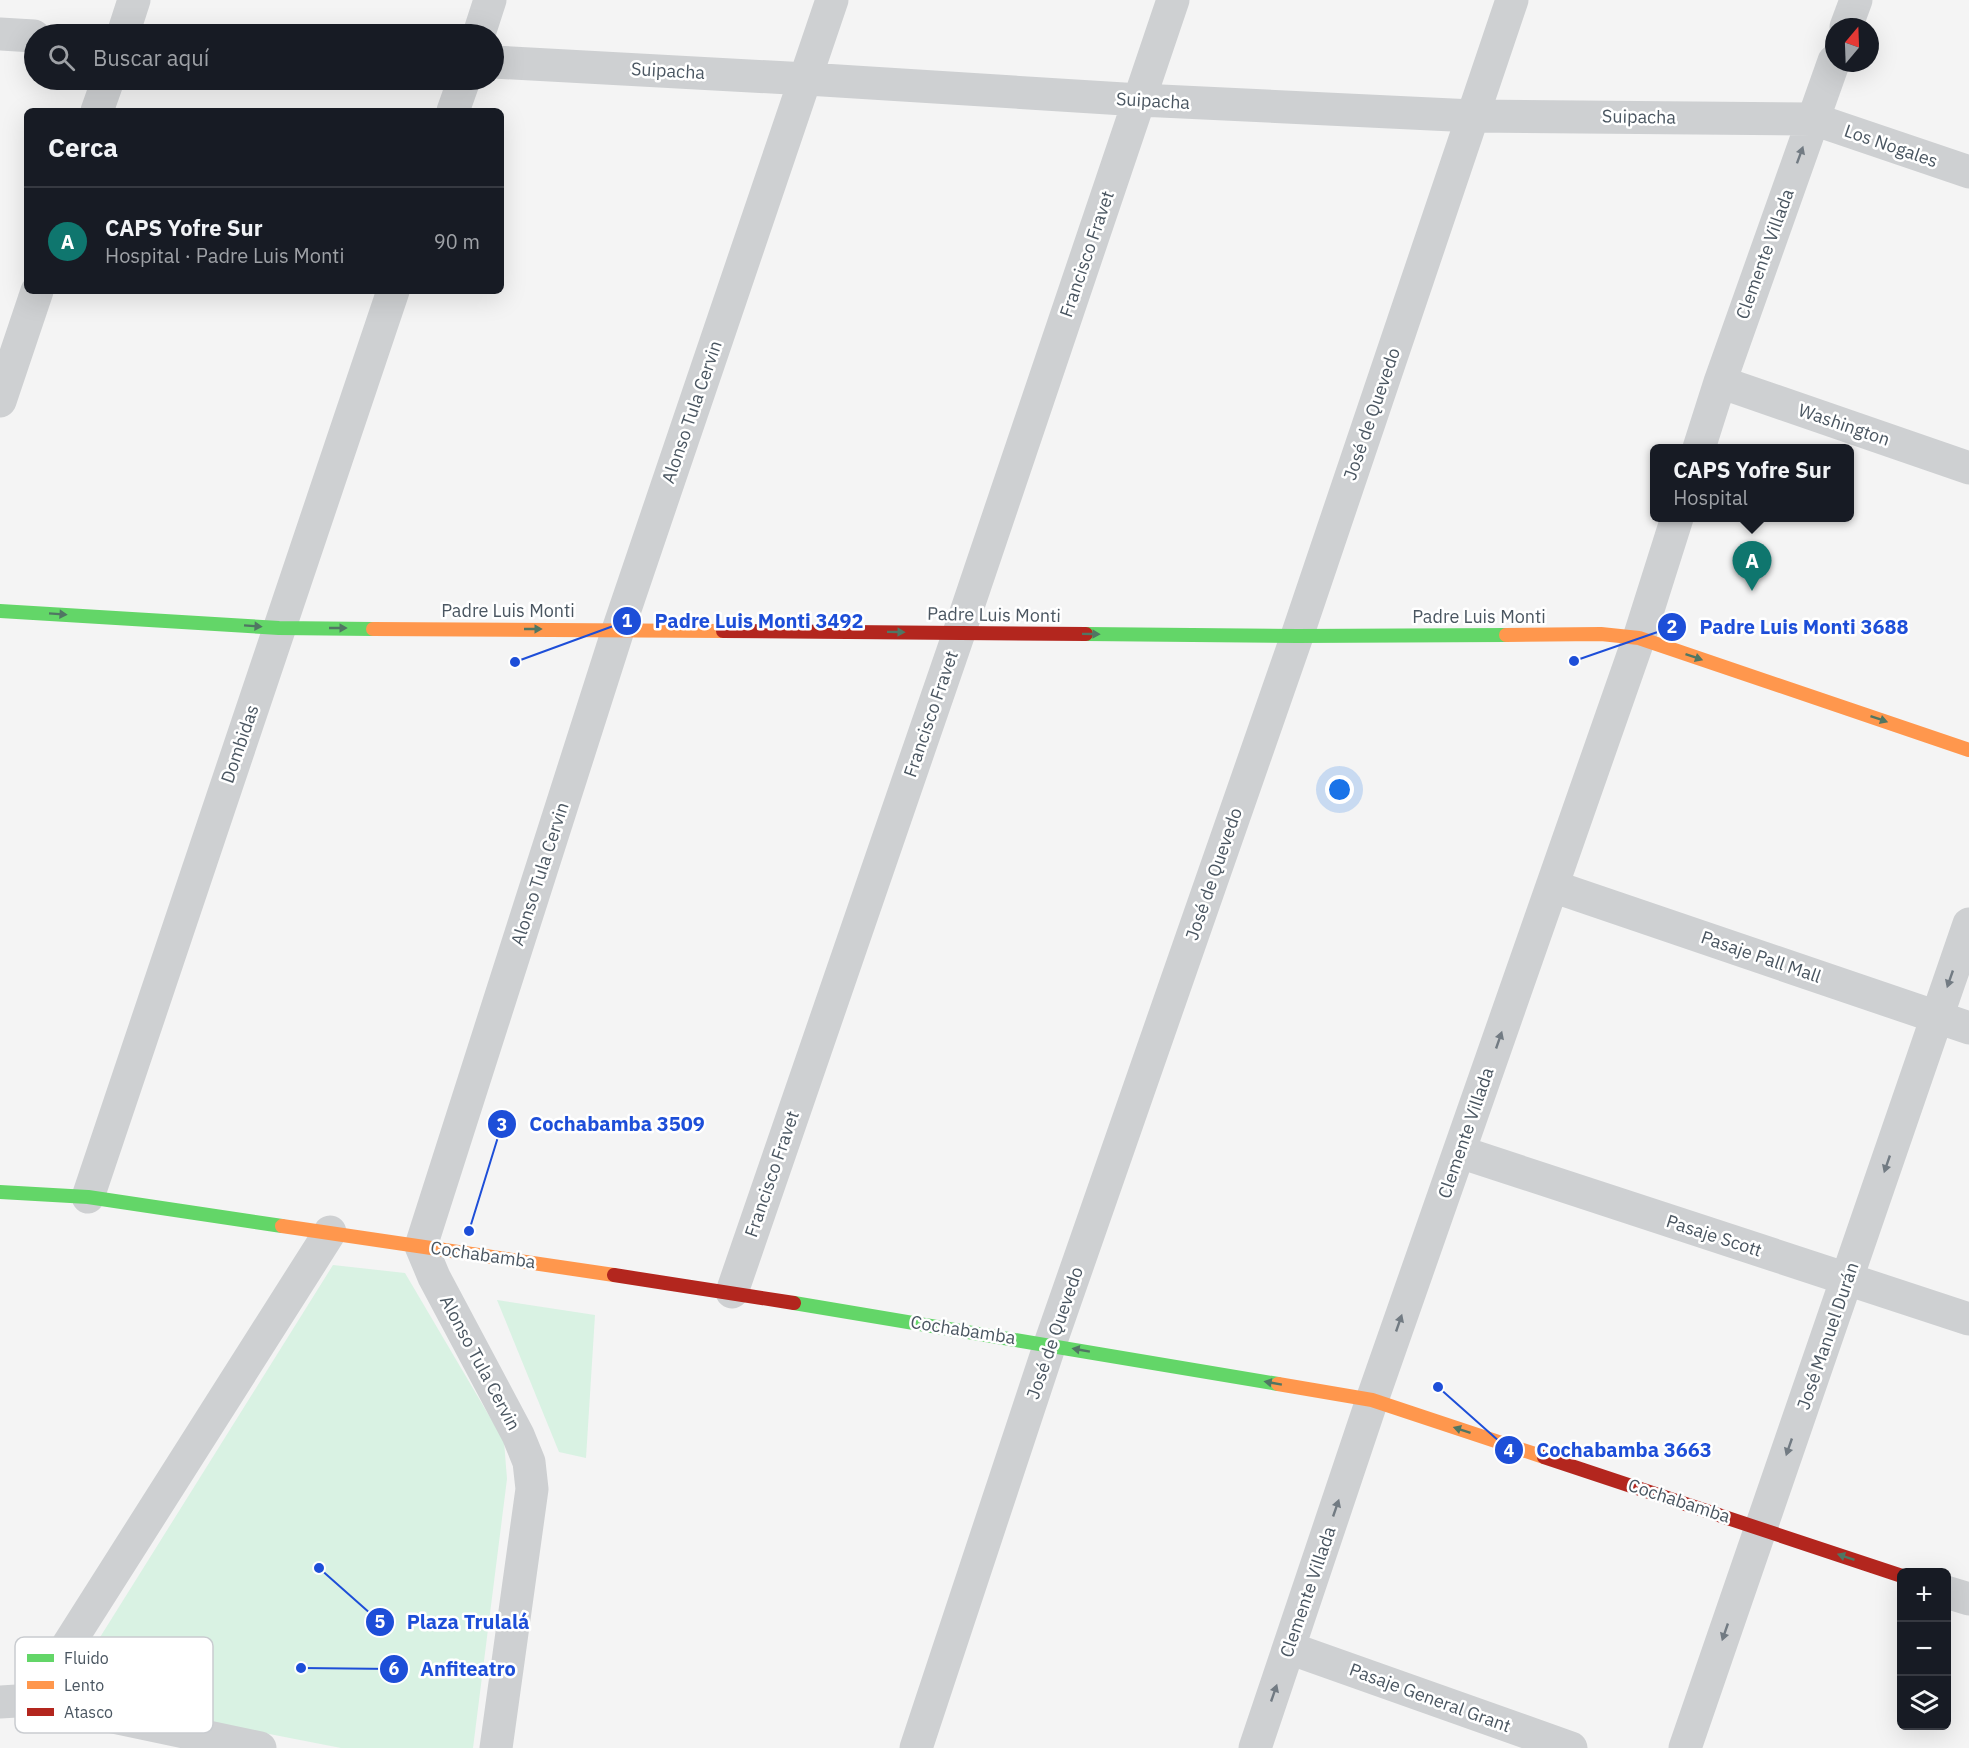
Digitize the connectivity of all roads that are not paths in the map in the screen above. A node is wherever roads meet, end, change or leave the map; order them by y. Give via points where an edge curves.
1 (134, 0) edge
2 (490, 0) edge
3 (832, 0) edge
4 (1173, 0) edge
5 (1512, 0) edge
6 (1856, 0) edge
7 (1849, 18) edge
8 (126, 24) edge
9 (482, 24) edge
10 (0, 34) edge
11 (24, 35) edge
12 (504, 63) edge
13 (1830, 72) edge
14 (807, 79) junction
15 (104, 90) edge
16 (460, 90) edge
17 (1140, 100) junction
18 (98, 108) edge
19 (454, 108) edge
20 (1473, 116) junction
21 (1813, 119) junction
22 (1969, 172) edge
23 (36, 294) edge
24 (392, 294) edge
25 (1720, 382) junction
26 (0, 401) edge
27 (1700, 444) edge
28 (1969, 468) edge
29 (1676, 522) edge
30 (0, 611) edge
31 (279, 628) junction
32 (618, 630) junction
33 (959, 633) junction
34 (1297, 636) junction
35 (1639, 638) junction
36 (1969, 750) edge
37 (1552, 886) junction
38 (1969, 924) edge
39 (1936, 1017) junction
40 (1969, 1028) edge
41 (1460, 1152) junction
42 (0, 1192) edge
43 (88, 1197) junction
44 (330, 1232) junction
45 (421, 1246) junction
46 (1847, 1280) junction
47 (732, 1292) junction
48 (1969, 1319) edge
49 (1050, 1344) junction
50 (1372, 1400) junction
51 (1760, 1528) junction
52 (1897, 1574) edge
53 (1951, 1593) edge
54 (1969, 1599) edge
55 (73, 1637) edge
56 (1289, 1648) junction
57 (15, 1701) edge
58 (0, 1702) edge
59 (189, 1733) edge
60 (260, 1748) edge
61 (496, 1748) edge
62 (916, 1748) edge
63 (1255, 1748) edge
64 (1571, 1748) edge
65 (1685, 1748) edge

1 - 8 street
2 - 9 street
3 - 14 street, Alonso Tula Cervin
4 - 17 street, Francisco Fravet
5 - 20 street, José de Quevedo
6 - 7 street
10 - 11 street
12 - 14 street, Suipacha
13 - 21 street, Clemente Villada
14 - 17 street, Suipacha
14 - 32 street, Alonso Tula Cervin
15 - 18 street
16 - 19 street
17 - 20 street, Suipacha
17 - 33 street, Francisco Fravet
20 - 21 street, Suipacha
20 - 34 street, José de Quevedo
21 - 22 street, Los Nogales
25 -> 21 street, Clemente Villada
23 - 26 street
24 - 31 street, Dombidas
25 - 27 street, Clemente Villada
25 - 28 street, Washington
29 - 35 street, Clemente Villada
30 -> 31 street, Padre Luis Monti
31 -> 32 street, Padre Luis Monti
31 - 43 street, Dombidas
32 -> 33 street, Padre Luis Monti
32 - 45 street, Alonso Tula Cervin
33 -> 34 street, Padre Luis Monti
33 - 47 street, Francisco Fravet
34 - 35 street, Padre Luis Monti via 1601,633
34 - 49 street, José de Quevedo
35 -> 36 street, Padre Luis Monti
35 - 37 street, Clemente Villada
37 - 39 street, Pasaje Pall Mall
41 -> 37 street, Clemente Villada
38 -> 39 street, José Manuel Durán
39 - 40 street, Pasaje Pall Mall
39 -> 46 street, José Manuel Durán
41 - 46 street, Pasaje Scott
50 -> 41 street, Clemente Villada
42 - 43 street, Cochabamba
43 - 44 street, Cochabamba
44 - 45 street, Cochabamba
44 - 55 street
45 - 47 street, Cochabamba
45 - 61 street, Alonso Tula Cervin via 529,1462 532,1489
46 - 48 street, Pasaje Scott
46 -> 51 street, José Manuel Durán
47 - 49 street, Cochabamba
50 -> 49 street, Cochabamba
49 - 62 street, José de Quevedo
51 -> 50 street, Cochabamba
56 -> 50 street, Clemente Villada
52 -> 51 street, Cochabamba
51 -> 65 street, José Manuel Durán
53 - 54 street
63 -> 56 street, Clemente Villada
56 - 64 street, Pasaje General Grant
57 - 58 street
59 - 60 street

